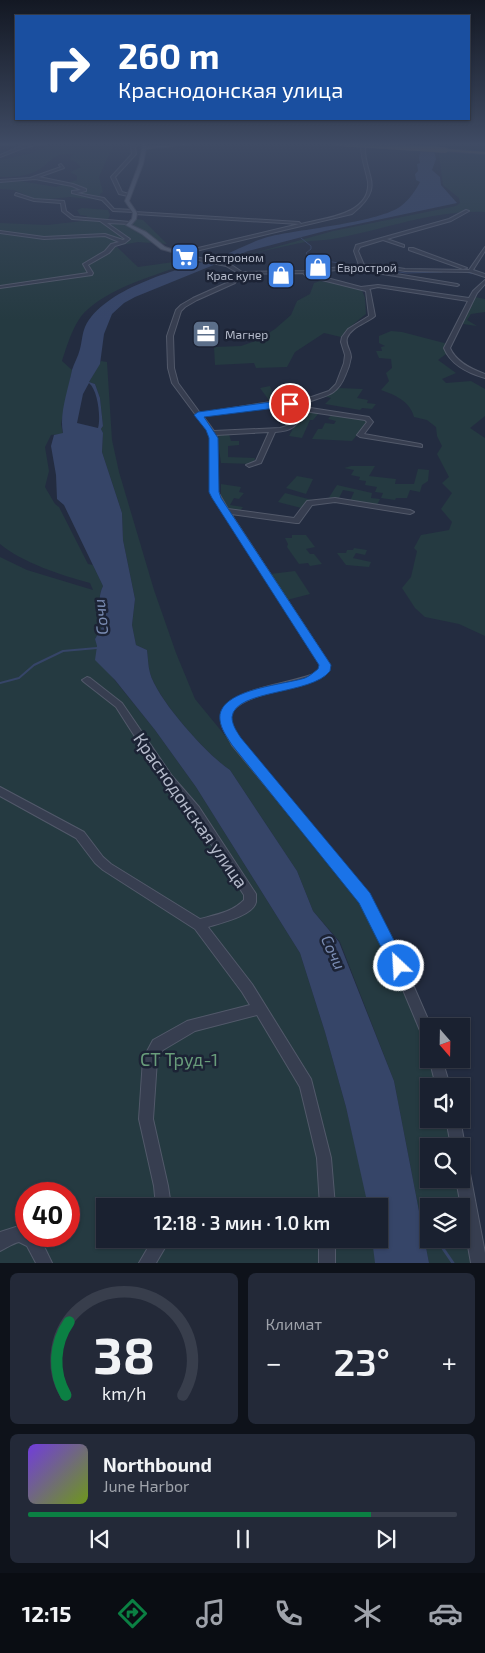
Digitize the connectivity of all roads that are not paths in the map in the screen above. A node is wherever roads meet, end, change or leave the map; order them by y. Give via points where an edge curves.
1 (62, 202) edge
2 (106, 202) edge
3 (128, 202) edge
4 (361, 202) edge
5 (467, 211) dead end
6 (134, 212) junction
7 (106, 220) junction
8 (129, 223) junction
9 (310, 223) junction
10 (0, 232) edge
11 (383, 239) junction
12 (123, 242) junction
13 (402, 246) dead end
14 (485, 248) edge
15 (411, 249) dead end
16 (179, 254) junction
17 (187, 256) joint
18 (362, 266) junction
19 (470, 270) junction
20 (304, 272) junction
21 (485, 272) edge
22 (241, 273) junction
23 (485, 276) edge
24 (485, 281) edge
25 (457, 285) dead end
26 (0, 287) edge
27 (361, 288) junction
28 (471, 300) junction
29 (485, 376) edge
30 (300, 406) junction
31 (198, 415) junction
32 (273, 430) junction
33 (212, 434) junction
34 (420, 446) dead end
35 (249, 465) dead end
36 (225, 511) junction
37 (410, 512) dead end
38 (87, 680) dead end
39 (0, 792) edge
40 (199, 925) junction
41 (258, 1009) junction
42 (421, 1018) edge
43 (466, 1188) edge
44 (163, 1198) edge
45 (327, 1198) edge
46 (0, 1243) edge
47 (156, 1248) edge
48 (327, 1248) edge
49 (44, 1263) edge
50 (147, 1263) edge
51 (327, 1263) edge
52 (479, 1263) edge

1 - 7 street via 64,211 73,218
2 - 6 street via 113,210
3 - 6 main road
4 - 9 street via 349,214
5 - 11 street via 450,220
6 - 8 main road via 134,219
6 - 9 street
7 - 8 street
7 - 12 street via 102,222 128,239
8 - 16 main road via 130,227 163,248
9 - 16 street
10 - 12 street via 53,238 105,235
11 - 13 street
11 - 18 street via 358,246 356,251
12 - 26 street via 86,265 90,274
14 - 19 street
15 - 19 street
16 - 17 main road
17 - 22 street via 228,265
18 - 19 street
18 - 20 street
18 - 25 street via 379,272
19 - 21 street
19 - 23 street
20 - 22 street
20 - 27 street
22 - 31 street via 233,282 183,306 170,336 175,383
24 - 28 street
27 - 28 street via 378,286
27 - 30 street via 369,291 372,316 344,338 348,361 339,385 333,392 306,399
28 - 29 street via 448,349 467,369
30 - 31 street via 271,404
30 - 32 street via 289,430
30 - 34 street via 367,418 370,422 360,435
31 - 33 street
32 - 33 street
32 - 35 street via 259,462
33 - 36 street via 214,492
36 - 37 street via 296,521 310,504 335,500
36 - 42 street via 325,665 324,671 311,680 245,697 234,703 228,709 228,728 364,898 393,952
38 - 40 street, Краснодонская улица via 119,705 168,779 195,810 250,894 250,902 243,909
39 - 40 street via 80,835 107,867
40 - 41 street via 247,988
41 - 44 street via 192,1025 158,1045 150,1059 146,1119
41 - 45 street via 306,1084 324,1158
43 - 52 street
46 - 49 street via 18,1234 33,1240
47 - 50 street
48 - 51 street

